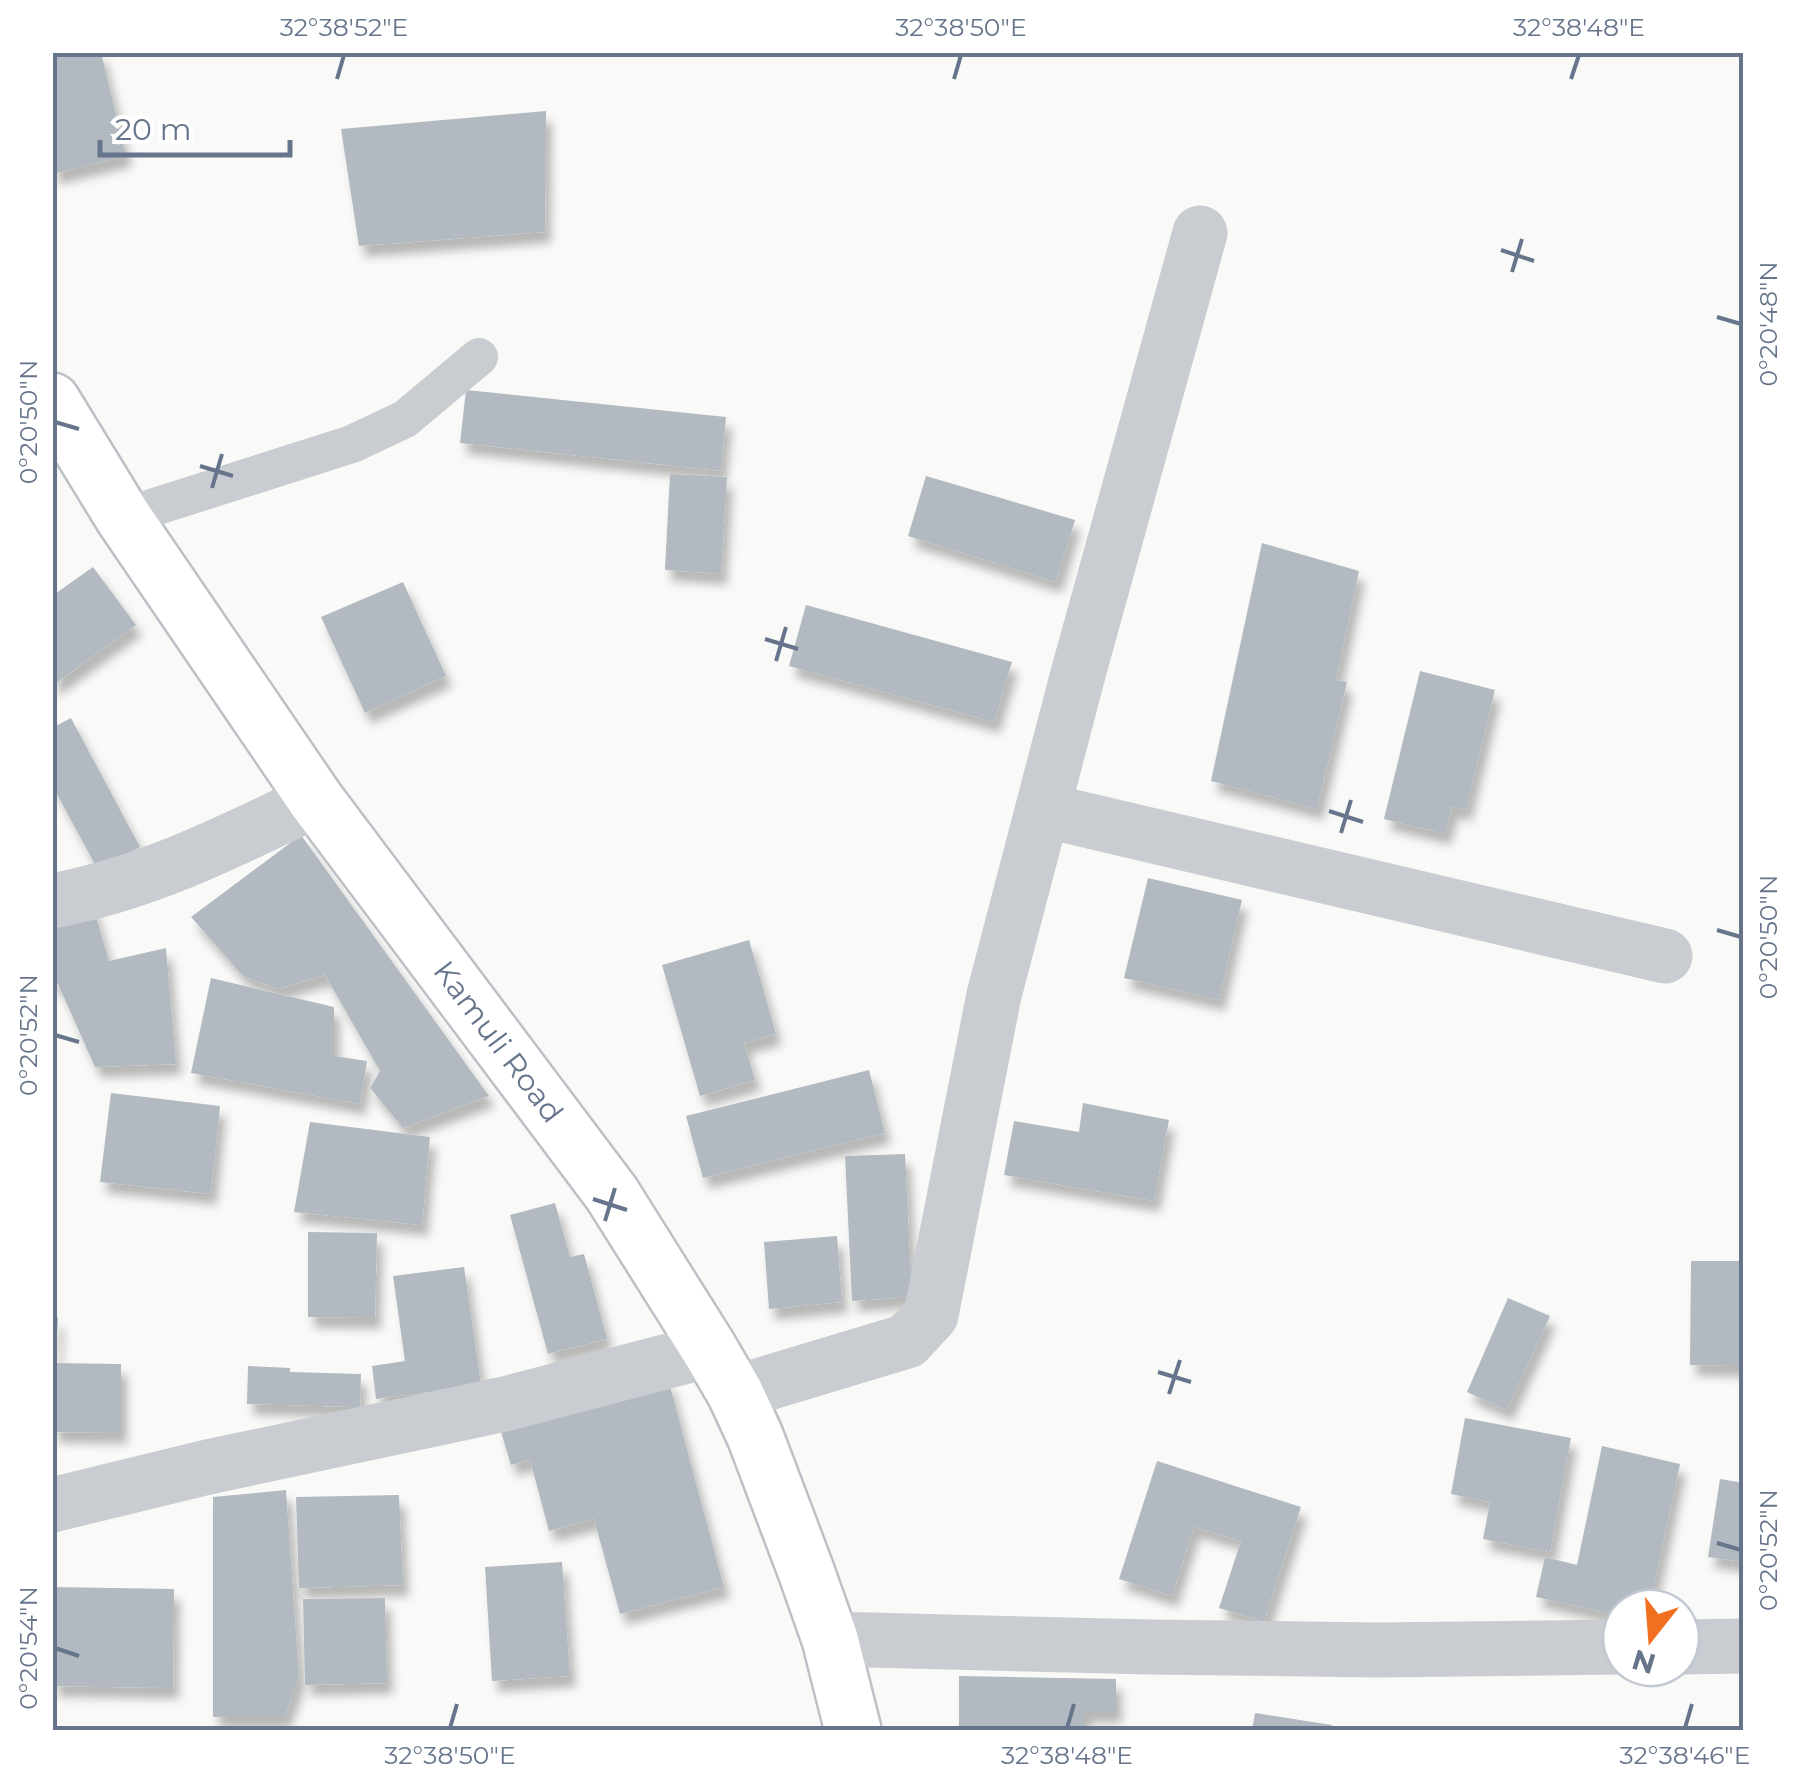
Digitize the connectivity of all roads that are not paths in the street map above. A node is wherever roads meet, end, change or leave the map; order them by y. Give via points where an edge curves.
1 (1200, 233) dead end
2 (479, 357) dead end
3 (52, 401) edge
4 (123, 518) junction
5 (316, 800) junction
6 (1043, 810) junction
7 (52, 901) edge
8 (1665, 956) dead end
9 (722, 1372) junction
10 (52, 1505) edge
11 (830, 1638) junction
12 (1744, 1646) edge
13 (1701, 1647) edge
14 (1601, 1648) edge
15 (853, 1730) edge

1 - 6 street
2 - 4 lane via 404,419 352,444
3 - 4 street, Kamuli Road
4 - 5 street, Kamuli Road
5 - 7 street via 151,875
5 - 9 street, Kamuli Road via 612,1194
6 - 8 street
6 - 9 street via 994,994 931,1315 907,1341
9 - 10 street via 504,1404
9 - 11 street, Kamuli Road via 755,1436
11 - 14 street
11 - 15 street, Kamuli Road
12 - 13 street

